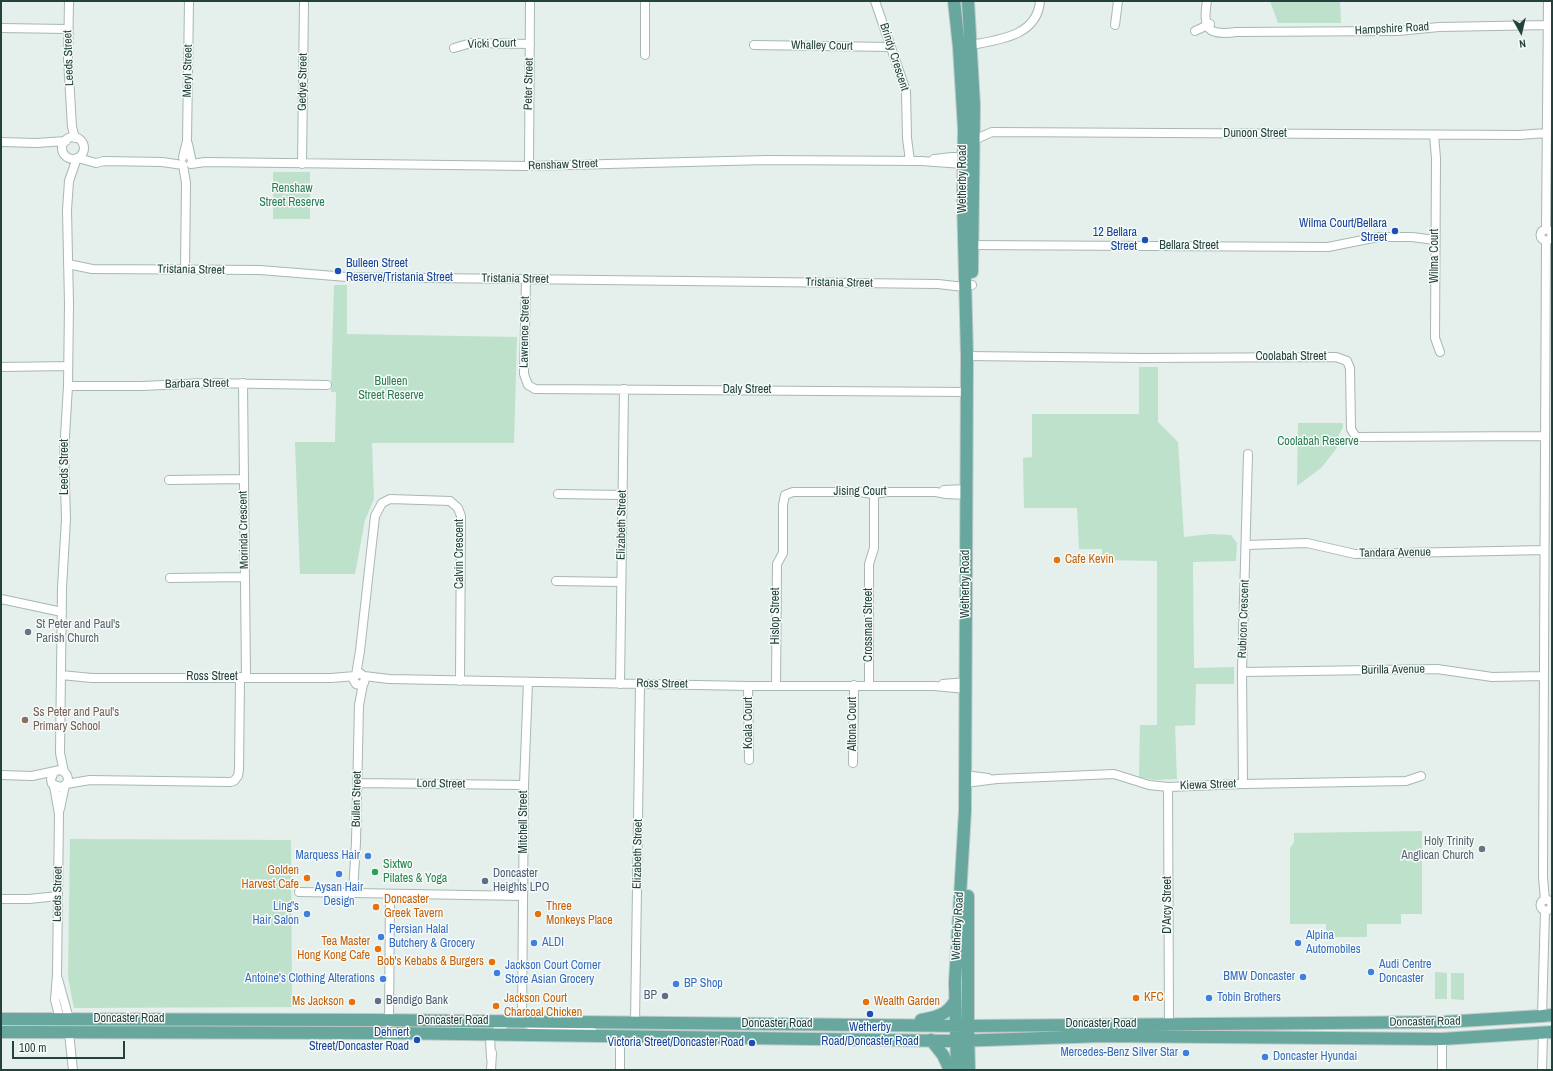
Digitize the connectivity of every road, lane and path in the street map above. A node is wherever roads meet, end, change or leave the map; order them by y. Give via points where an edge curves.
1 (69, 1) edge
2 (189, 1) edge
3 (304, 1) edge
4 (530, 1) edge
5 (645, 1) edge
6 (875, 1) edge
7 (954, 1) edge
8 (968, 1) edge
9 (1040, 1) edge
10 (1118, 1) edge
11 (1207, 1) edge
12 (1548, 1) edge
13 (1115, 25) dead end
14 (1208, 25) junction
15 (1548, 25) junction
16 (1, 28) edge
17 (67, 29) junction
18 (1195, 31) dead end
19 (530, 44) junction
20 (754, 45) dead end
21 (972, 45) junction
22 (891, 47) junction
23 (959, 47) junction
24 (454, 48) dead end
25 (644, 55) dead end
26 (71, 115) junction
27 (1550, 121) edge
28 (974, 122) junction
29 (992, 132) junction
30 (1436, 135) junction
31 (1547, 135) junction
32 (76, 138) junction
33 (66, 140) junction
34 (974, 140) junction
35 (1, 142) edge
36 (36, 143) junction
37 (62, 150) junction
38 (84, 150) junction
39 (67, 158) junction
40 (78, 158) junction
41 (104, 161) junction
42 (906, 161) junction
43 (966, 161) junction
44 (187, 162) junction
45 (302, 164) junction
46 (529, 166) junction
47 (69, 181) junction
48 (1549, 235) edge
49 (1435, 237) junction
50 (968, 245) junction
51 (68, 268) junction
52 (185, 270) junction
53 (526, 279) junction
54 (967, 285) junction
55 (1440, 352) dead end
56 (967, 356) junction
57 (68, 366) junction
58 (1, 367) edge
59 (243, 383) junction
60 (327, 385) dead end
61 (528, 385) joint
62 (68, 386) junction
63 (624, 389) junction
64 (967, 392) junction
65 (1545, 436) junction
66 (1548, 446) edge
67 (1248, 454) dead end
68 (244, 479) junction
69 (169, 480) dead end
70 (966, 492) junction
71 (558, 494) dead end
72 (874, 494) junction
73 (622, 495) junction
74 (785, 495) joint
75 (382, 503) joint
76 (1246, 545) junction
77 (1544, 550) junction
78 (245, 577) junction
79 (170, 578) dead end
80 (556, 581) dead end
81 (621, 582) junction
82 (1, 599) edge
83 (62, 612) junction
84 (1548, 636) edge
85 (1242, 672) junction
86 (1544, 676) junction
87 (243, 677) junction
88 (61, 678) junction
89 (359, 679) junction
90 (460, 680) junction
91 (528, 682) junction
92 (620, 684) junction
93 (640, 684) junction
94 (854, 685) junction
95 (869, 685) junction
96 (748, 686) junction
97 (776, 686) junction
98 (966, 686) junction
99 (1548, 724) edge
100 (749, 760) dead end
101 (853, 763) dead end
102 (1, 776) edge
103 (32, 776) junction
104 (1421, 776) dead end
105 (62, 777) junction
106 (965, 779) junction
107 (53, 783) junction
108 (358, 783) junction
109 (1243, 784) junction
110 (524, 785) junction
111 (1168, 787) junction
112 (965, 811) junction
113 (59, 814) junction
114 (299, 892) dead end
115 (353, 893) junction
116 (390, 894) junction
117 (523, 896) junction
118 (1, 898) edge
119 (58, 899) junction
120 (1550, 907) edge
121 (954, 1001) junction
122 (1547, 1015) edge
123 (1, 1019) edge
124 (64, 1019) junction
125 (389, 1020) junction
126 (510, 1021) junction
127 (522, 1021) junction
128 (635, 1023) junction
129 (1349, 1023) junction
130 (703, 1024) junction
131 (826, 1024) junction
132 (900, 1024) junction
133 (1169, 1024) junction
134 (955, 1026) junction
135 (968, 1026) junction
136 (1100, 1030) junction
137 (1, 1032) edge
138 (69, 1033) junction
139 (389, 1033) junction
140 (1547, 1033) edge
141 (493, 1035) junction
142 (606, 1036) junction
143 (620, 1036) junction
144 (775, 1038) junction
145 (880, 1039) junction
146 (1349, 1039) junction
147 (1442, 1039) junction
148 (931, 1040) junction
149 (962, 1040) junction
150 (73, 1070) edge
151 (491, 1070) edge
152 (620, 1070) edge
153 (950, 1070) edge
154 (958, 1070) edge
155 (969, 1070) edge
156 (1442, 1070) edge
157 (1542, 1070) edge

1 - 17 street, Leeds Street
2 - 44 street, Meryl Street
3 - 45 street, Gedye Street
4 - 19 street, Peter Street
5 - 25 street
6 - 22 street, Brindy Crescent
7 - 23 main road, Wetherby Road
8 - 21 main road, Wetherby Road
9 - 21 street via 1035,20 1026,30
10 - 13 street
11 - 14 street
12 - 15 street
14 - 15 street, Hampshire Road via 1236,32
14 - 18 street
15 - 27 street
16 - 17 street
17 - 26 street, Leeds Street
19 - 24 street, Vicki Court via 471,43
19 - 46 street, Peter Street
20 - 22 street, Whalley Court
21 - 23 street
21 - 28 main road, Wetherby Road
22 - 42 street, Brindy Crescent via 906,91
23 - 43 main road, Wetherby Road
26 - 32 street, Leeds Street
26 - 33 street, Leeds Street
27 - 31 street
28 - 29 street, Dunoon Street
28 - 34 main road, Wetherby Road
29 - 30 street, Dunoon Street
29 - 34 street, Dunoon Street
30 - 31 street, Dunoon Street
30 - 49 street, Wilma Court
31 - 48 street
32 - 33 street
32 - 38 street via 83,144
33 - 36 street
33 - 37 street
34 - 43 main road, Wetherby Road
35 - 36 street
36 - 37 street via 53,145
37 - 39 street
38 - 40 street
38 - 41 street, Renshaw Street
39 - 40 street
39 - 47 street, Leeds Street
40 - 41 street, Renshaw Street via 96,163
40 - 47 street, Leeds Street
41 - 44 street, Renshaw Street
42 - 43 street, Renshaw Street
42 - 46 street, Renshaw Street via 766,160
43 - 50 main road, Wetherby Road
44 - 45 street, Renshaw Street
44 - 52 street
45 - 46 street, Renshaw Street
47 - 51 street, Leeds Street via 66,222
48 - 65 street
49 - 50 street, Bellara Street via 1378,237 1328,247
49 - 55 street, Wilma Court via 1435,338
50 - 54 main road, Wetherby Road
51 - 52 street, Tristania Street
51 - 57 street, Leeds Street
52 - 53 street, Tristania Street via 277,271 343,277
53 - 54 street, Tristania Street
53 - 61 street, Lawrence Street via 524,374
54 - 56 main road, Wetherby Road
56 - 64 main road, Wetherby Road
56 - 65 street, Coolabah Street via 1336,357 1347,361 1350,368 1351,429 1356,437
57 - 58 street
57 - 62 street, Leeds Street
59 - 60 street, Barbara Street
59 - 62 street, Barbara Street
59 - 68 street, Morinda Crescent
61 - 63 street, Daly Street via 540,389
62 - 83 street, Leeds Street via 64,453 66,520
63 - 64 street, Daly Street
63 - 73 street, Elizabeth Street
64 - 70 main road, Wetherby Road
65 - 66 street
66 - 77 street
67 - 76 street, Rubicon Crescent
68 - 69 street
68 - 78 street, Morinda Crescent
70 - 72 street, Jising Court
70 - 98 main road, Wetherby Road
71 - 73 street
72 - 74 street, Jising Court via 800,492
72 - 95 street, Crossman Street via 874,548 869,564
73 - 81 street, Elizabeth Street
74 - 97 street, Hislop Street via 783,548 777,564
75 - 89 street, Bullen Street via 375,516
75 - 90 street, Calvin Crescent via 390,499 450,501 458,508 461,516
76 - 77 street, Tandara Avenue via 1307,543 1355,554
76 - 85 street, Rubicon Crescent
77 - 84 street
78 - 79 street
78 - 87 street, Morinda Crescent
80 - 81 street
81 - 92 street, Elizabeth Street
82 - 83 street
83 - 88 street, Leeds Street
84 - 86 street
85 - 86 street, Burilla Avenue via 1437,669 1492,678
85 - 109 street, Rubicon Crescent
86 - 99 street
87 - 88 street, Ross Street
87 - 89 street, Ross Street
87 - 105 street, Morinda Crescent via 239,769 234,781 90,780
88 - 105 street, Leeds Street
89 - 90 street, Ross Street
89 - 108 street, Bullen Street
90 - 91 street, Ross Street
91 - 92 street, Ross Street
91 - 110 street, Mitchell Street
92 - 93 street, Ross Street
93 - 96 street, Ross Street
93 - 128 street, Elizabeth Street
94 - 95 street, Ross Street
94 - 97 street, Ross Street
94 - 101 street, Altona Court
95 - 98 street, Ross Street
96 - 97 street, Ross Street
96 - 100 street, Koala Court
98 - 106 main road, Wetherby Road
99 - 120 street via 1543,877 1545,900 1549,900
102 - 103 street
103 - 105 street
103 - 107 street
104 - 109 street, Kiewa Street via 1406,781
105 - 107 street via 60,787
105 - 107 street via 51,776
105 - 113 street, Leeds Street
106 - 111 street, Kiewa Street via 1114,774 1149,786
106 - 112 main road, Wetherby Road
107 - 113 street, Leeds Street
108 - 110 street, Lord Street
108 - 115 street, Bullen Street
109 - 111 street, Kiewa Street
110 - 117 street, Mitchell Street
111 - 133 street, D'Arcy Street
112 - 121 main road, Wetherby Road
112 - 135 main road, Wetherby Road via 968,866
113 - 119 street, Leeds Street
114 - 115 street
115 - 116 street
116 - 117 street
116 - 125 street
117 - 127 street, Mitchell Street
118 - 119 street
119 - 124 street, Leeds Street via 57,975
120 - 122 street
121 - 132 main road via 945,1013 937,1017
121 - 134 main road, Wetherby Road
122 - 129 main road, Doncaster Road via 1444,1022
122 - 140 main road
123 - 124 main road, Doncaster Road
124 - 125 main road, Doncaster Road
124 - 138 main road
125 - 126 main road, Doncaster Road
125 - 139 street
126 - 127 main road, Doncaster Road
126 - 141 street
127 - 128 main road, Doncaster Road
127 - 142 street via 538,1029 582,1030
128 - 130 main road, Doncaster Road
129 - 133 main road, Doncaster Road
129 - 146 main road
130 - 131 main road, Doncaster Road
130 - 144 main road via 730,1029 770,1029
131 - 132 main road, Doncaster Road
131 - 145 main road via 828,1032 867,1033
132 - 134 main road, Doncaster Road
133 - 136 main road, Doncaster Road
134 - 135 main road, Doncaster Road
134 - 149 main road, Wetherby Road
135 - 136 main road, Doncaster Road
135 - 149 main road, Wetherby Road
136 - 146 main road, Doncaster Road
136 - 149 main road, Doncaster Road
137 - 138 main road, Doncaster Road
138 - 139 main road, Doncaster Road
138 - 150 street
139 - 141 main road, Doncaster Road
140 - 147 main road, Doncaster Road
140 - 157 street
141 - 142 main road, Doncaster Road
141 - 151 street via 489,1043
142 - 143 main road, Doncaster Road
143 - 144 main road, Doncaster Road
143 - 152 street
144 - 145 main road, Doncaster Road
145 - 148 main road, Doncaster Road
146 - 147 main road, Doncaster Road
147 - 156 street
148 - 149 main road, Doncaster Road
148 - 153 main road via 943,1055
149 - 154 main road
149 - 155 main road

